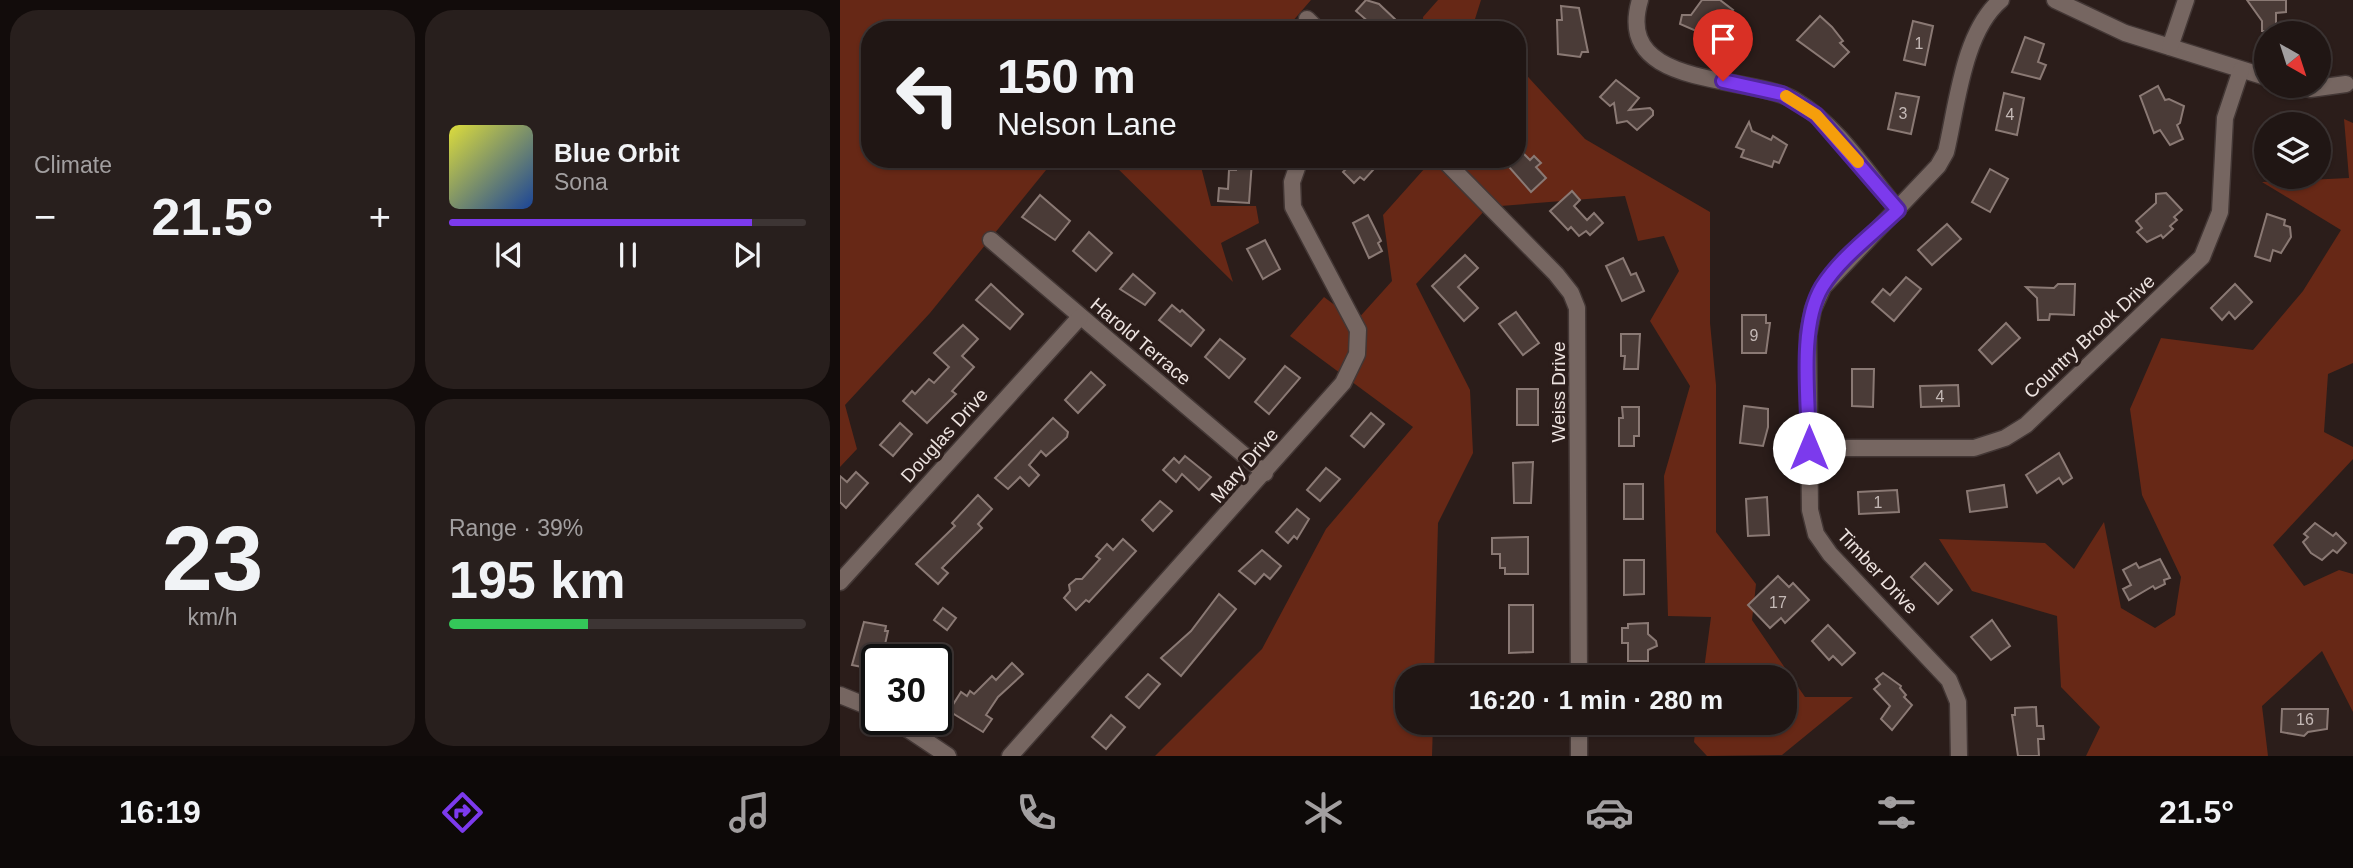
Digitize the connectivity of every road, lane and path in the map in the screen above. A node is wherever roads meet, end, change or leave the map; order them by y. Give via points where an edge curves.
1 (1640, 0) edge
2 (2001, 0) edge
3 (2055, 0) edge
4 (2186, 0) edge
5 (2170, 47) junction
6 (2241, 70) junction
7 (2254, 74) edge
8 (2346, 84) dead end
9 (2331, 86) edge
10 (1297, 168) edge
11 (1452, 168) edge
12 (1898, 210) junction
13 (991, 240) dead end
14 (1080, 317) junction
15 (1809, 448) junction
16 (1265, 473) junction
17 (840, 582) edge
18 (1579, 665) edge
19 (840, 695) edge
20 (861, 704) edge
21 (917, 735) edge
22 (1579, 735) edge
23 (948, 756) edge
24 (1010, 756) edge
25 (1579, 756) edge
26 (1959, 756) edge

1 - 12 street via 1640,36 1659,62 1681,73 1765,89 1796,101 1833,132
2 - 12 street, Timber Drive via 1986,16 1972,45 1946,152 1929,180
3 - 5 street via 2092,20
4 - 5 street
5 - 6 street
6 - 7 street
6 - 15 street, Country Brook Drive via 2225,118 2220,212 2202,257 2025,425 2006,439 1975,448
8 - 9 street
10 - 16 street, Mary Drive via 1293,206 1349,309 1359,346 1343,383
11 - 18 street, Weiss Drive via 1556,274 1577,308
12 - 15 street, Timber Drive via 1833,274 1815,301 1808,335
13 - 14 street, Harold Terrace
14 - 16 street, Harold Terrace
14 - 17 street, Douglas Drive
15 - 26 street, Timber Drive via 1810,510 1816,534 1840,566 1949,680 1958,702
16 - 24 street, Mary Drive
19 - 20 street
21 - 23 street
22 - 25 street

